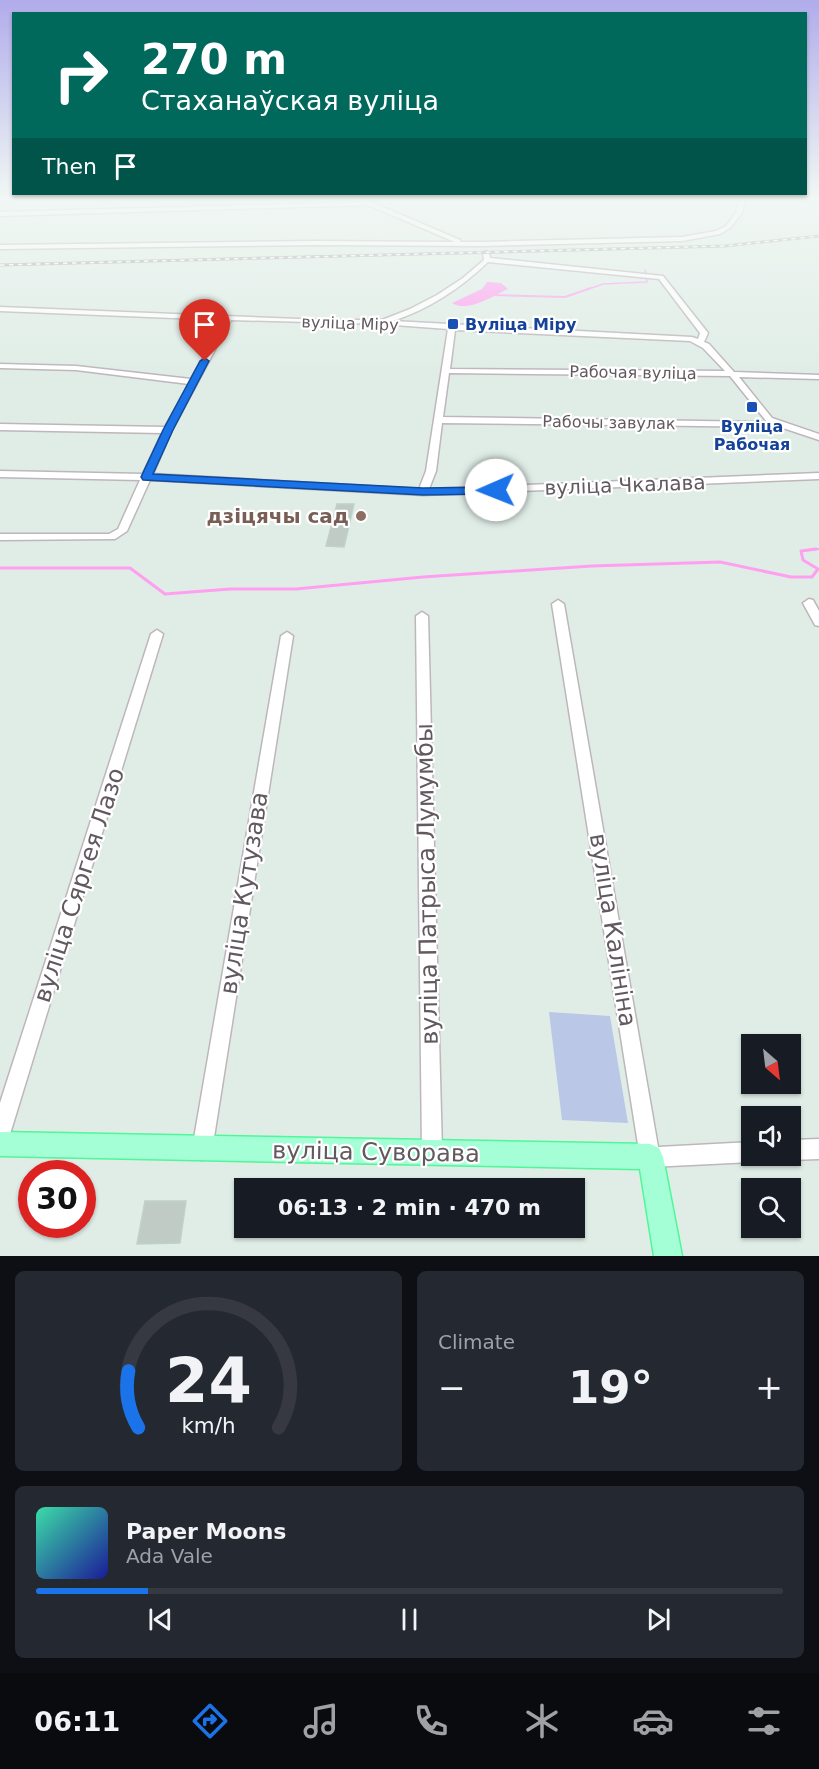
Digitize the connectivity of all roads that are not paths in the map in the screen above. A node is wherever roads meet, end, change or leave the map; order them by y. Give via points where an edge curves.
1 (486, 256) edge
2 (487, 260) junction
3 (0, 309) edge
4 (230, 318) junction
5 (381, 322) junction
6 (452, 327) junction
7 (700, 342) junction
8 (0, 366) edge
9 (447, 371) junction
10 (733, 374) junction
11 (819, 377) edge
12 (193, 382) junction
13 (440, 420) junction
14 (778, 425) junction
15 (0, 427) edge
16 (168, 430) junction
17 (819, 437) edge
18 (0, 474) edge
19 (819, 476) edge
20 (147, 477) junction
21 (423, 492) junction
22 (0, 537) edge
23 (808, 603) dead end
24 (558, 604) dead end
25 (422, 616) dead end
26 (819, 622) edge
27 (157, 634) dead end
28 (287, 636) dead end
29 (0, 1134) edge
30 (0, 1144) edge
31 (819, 1149) edge
32 (202, 1150) junction
33 (801, 1150) edge
34 (432, 1152) junction
35 (741, 1153) edge
36 (650, 1157) junction
37 (668, 1256) edge

1 - 2 street
2 - 5 street via 442,294
2 - 7 street via 661,277 699,324 704,333
3 - 4 street, вуліца Міру
4 - 5 street, вуліца Міру
4 - 12 street
5 - 6 street, вуліца Міру
6 - 7 street, вуліца Міру
6 - 9 street
7 - 10 street
8 - 12 street via 76,368
9 - 10 street, Рабочая вуліца
9 - 13 street
10 - 11 street, Рабочая вуліца
10 - 14 street via 763,414
12 - 16 street
13 - 14 street, Рабочы завулак
13 - 21 street via 432,471
14 - 17 street
15 - 16 street
16 - 20 street
18 - 20 street, вуліца Чкалава
19 - 21 street, вуліца Чкалава
20 - 21 street, вуліца Чкалава
20 - 22 street via 122,531 111,537
23 - 26 street
24 - 36 street, вуліца Калініна
25 - 34 street, вуліца Патрыса Лумумбы
27 - 29 street, вуліца Сяргея Лазо
28 - 32 street, вуліца Кутузава
30 - 32 main road, вуліца Суворава
31 - 33 street
32 - 34 main road, вуліца Суворава
34 - 36 main road, вуліца Суворава
35 - 36 street, вуліца Суворава
36 - 37 main road, вуліца Калініна

